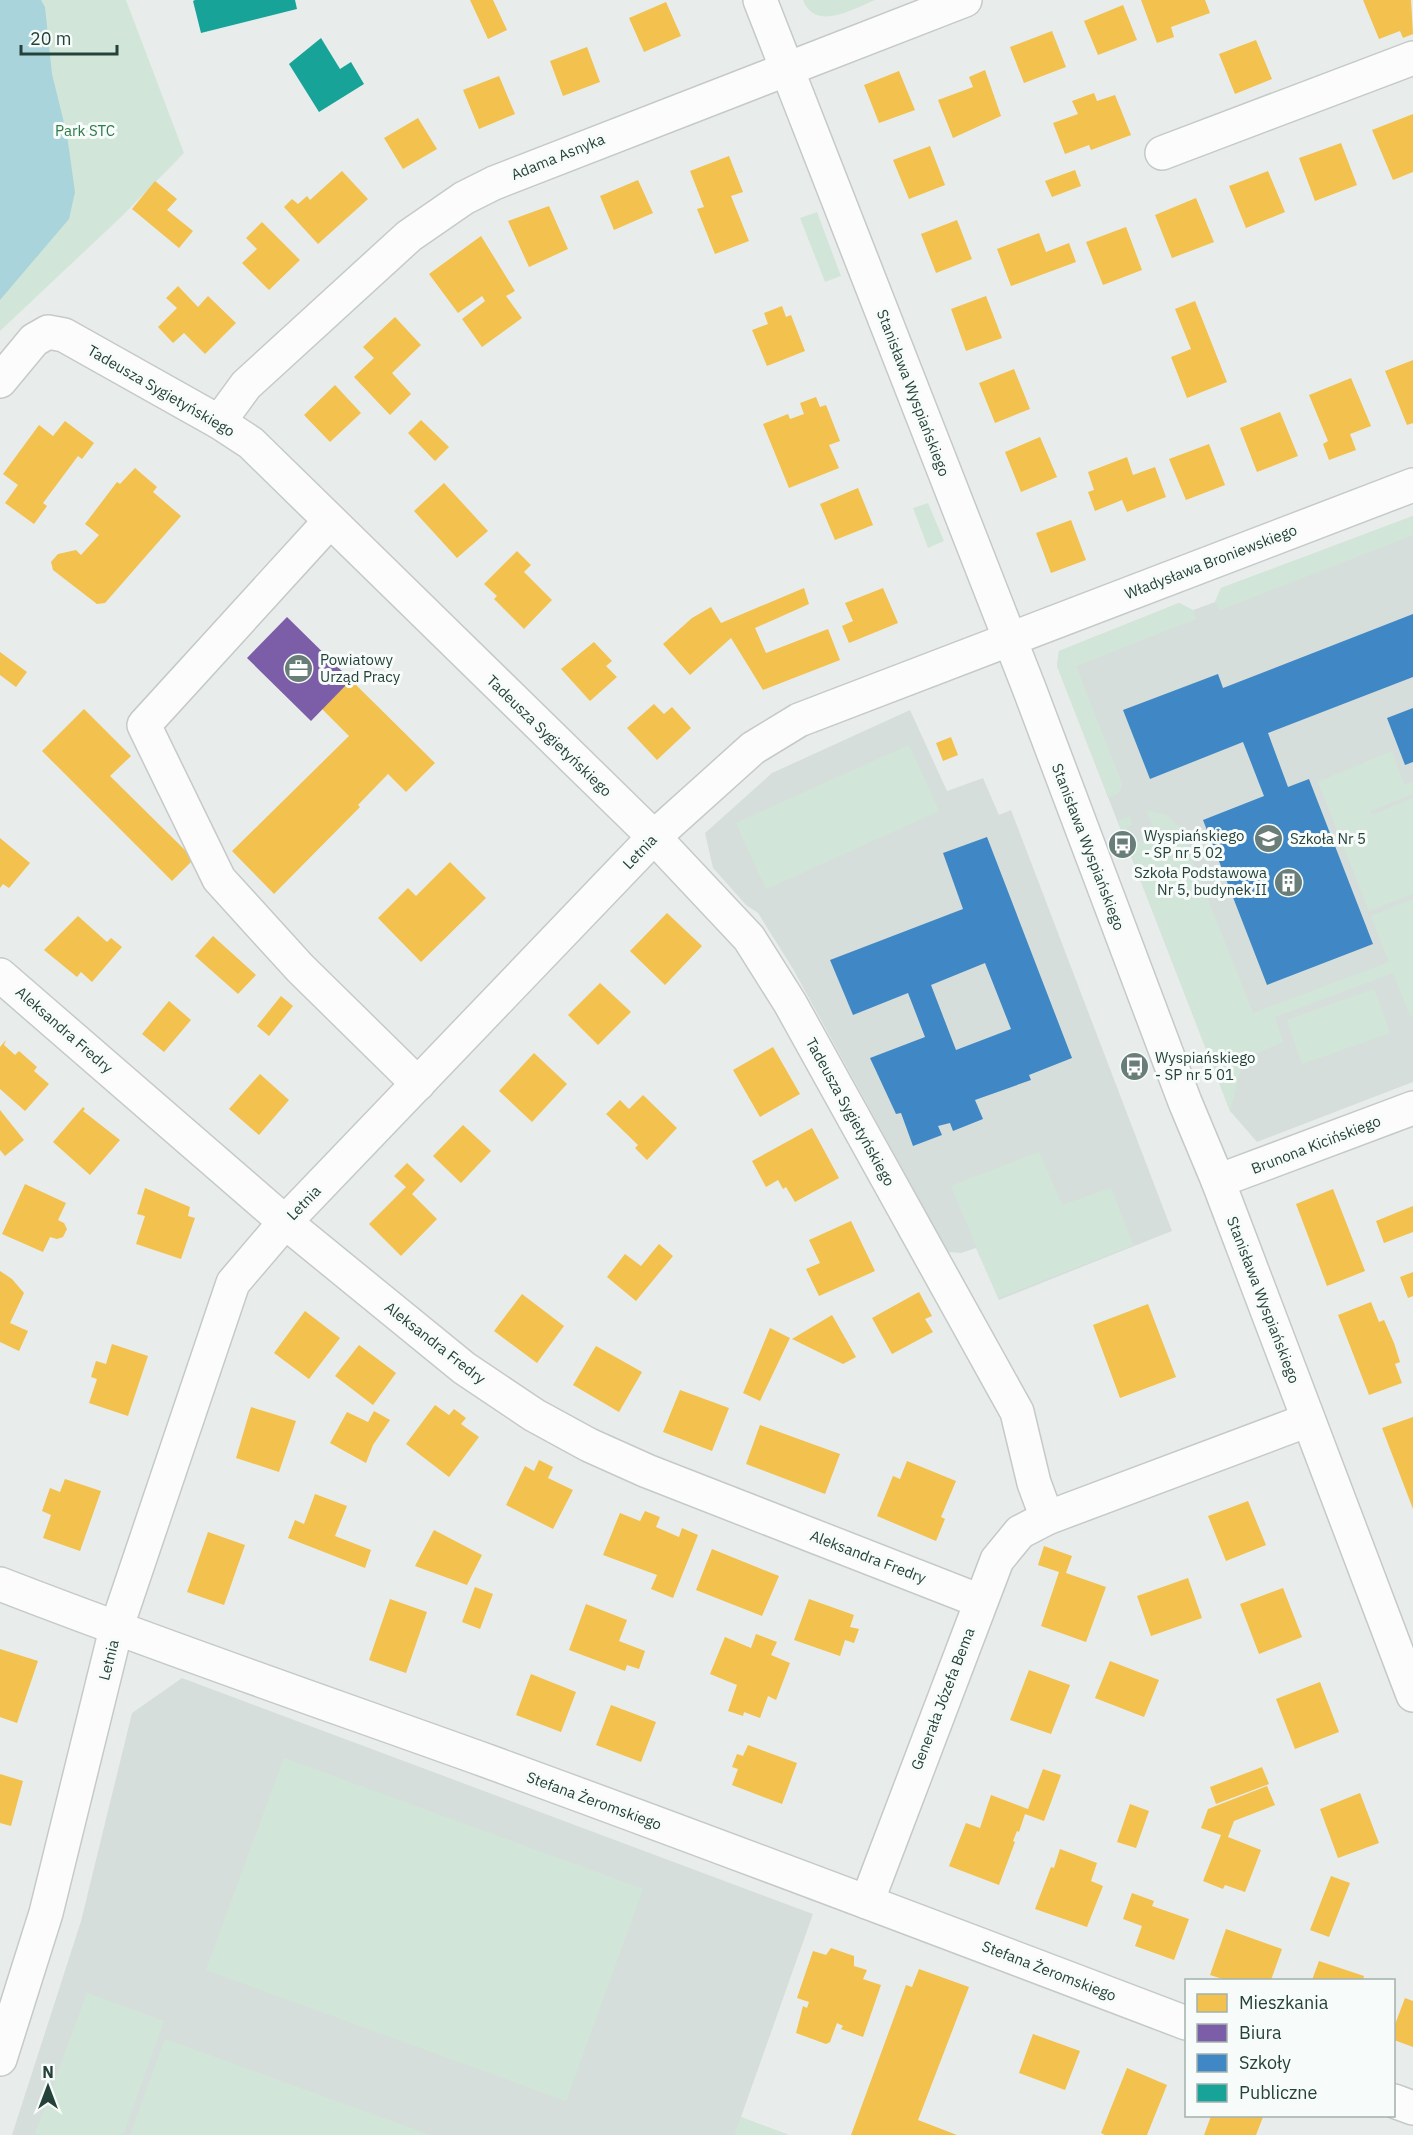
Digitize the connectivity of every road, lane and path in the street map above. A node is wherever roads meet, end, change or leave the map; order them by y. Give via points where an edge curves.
1 (760, 0) edge
2 (965, 0) edge
3 (1413, 58) edge
4 (786, 68) junction
5 (1162, 153) dead end
6 (0, 381) edge
7 (219, 422) junction
8 (1413, 485) edge
9 (330, 521) junction
10 (1009, 638) junction
11 (654, 837) junction
12 (0, 975) edge
13 (418, 1084) junction
14 (1413, 1108) edge
15 (1218, 1181) junction
16 (285, 1222) junction
17 (1308, 1420) junction
18 (1047, 1518) junction
19 (0, 1584) edge
20 (980, 1601) junction
21 (116, 1629) junction
22 (1413, 1695) edge
23 (867, 1902) junction
24 (1185, 2023) edge
25 (0, 2059) edge
26 (1395, 2101) edge
27 (1413, 2108) edge

1 - 4 street, Stanisława Wyspiańskiego
2 - 4 street, Adama Asnyka
3 - 5 street
4 - 7 street, Adama Asnyka via 464,198 374,267 246,385
4 - 10 street, Stanisława Wyspiańskiego
6 - 7 street, Tadeusza Sygietyńskiego via 34,340 48,332 64,335
7 - 9 street, Tadeusza Sygietyńskiego via 251,443
8 - 10 street, Władysława Broniewskiego
9 - 11 street, Tadeusza Sygietyńskiego
9 - 13 street via 144,725 219,879 300,968
10 - 11 street, Letnia via 799,720 753,748
10 - 15 street, Stanisława Wyspiańskiego
11 - 13 street, Letnia
11 - 18 street, Tadeusza Sygietyńskiego via 749,938 790,1003 1017,1412
12 - 16 street, Aleksandra Fredry
13 - 16 street, Letnia
14 - 15 street, Brunona Kicińskiego
15 - 17 street, Stanisława Wyspiańskiego
16 - 20 street, Aleksandra Fredry via 464,1368 534,1415 646,1471
16 - 21 street, Letnia via 233,1283
17 - 18 street, Generała Józefa Bema
17 - 22 street, Stanisława Wyspiańskiego
18 - 20 street, Generała Józefa Bema via 1020,1532 997,1560
19 - 21 street, Stefana Żeromskiego
20 - 23 street, Generała Józefa Bema
21 - 23 street, Stefana Żeromskiego
21 - 25 street, Letnia via 46,1914
23 - 24 street, Stefana Żeromskiego
26 - 27 street

